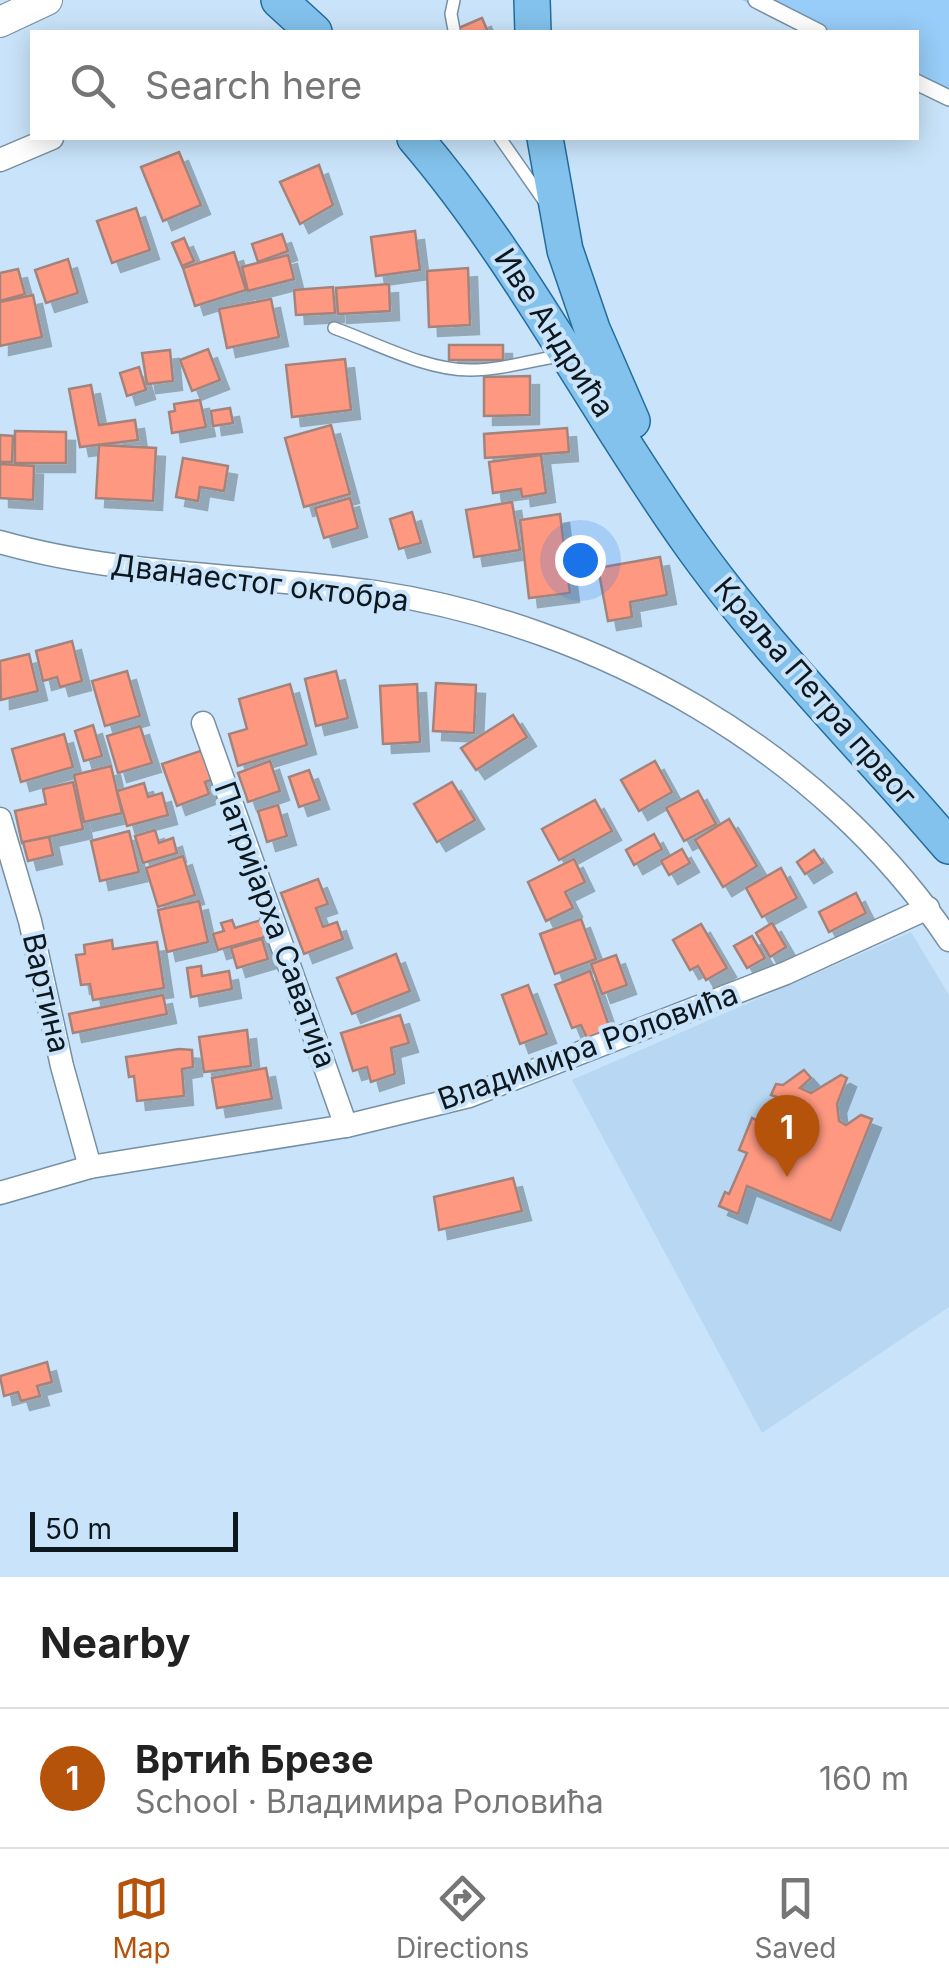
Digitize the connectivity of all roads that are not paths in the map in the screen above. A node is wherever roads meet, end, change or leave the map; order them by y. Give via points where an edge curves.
1 (48, 0) edge
2 (279, 0) edge
3 (454, 0) edge
4 (532, 0) edge
5 (756, 0) edge
6 (0, 22) edge
7 (312, 30) edge
8 (454, 30) edge
9 (533, 30) edge
10 (815, 30) edge
11 (919, 83) edge
12 (949, 98) edge
13 (47, 140) edge
14 (418, 140) edge
15 (501, 140) edge
16 (544, 140) edge
17 (0, 160) edge
18 (557, 216) junction
19 (334, 328) dead end
20 (568, 354) junction
21 (684, 535) junction
22 (0, 542) edge
23 (203, 723) dead end
24 (0, 820) edge
25 (949, 846) edge
26 (928, 908) junction
27 (949, 940) edge
28 (346, 1126) junction
29 (90, 1167) junction
30 (0, 1193) edge

1 - 6 main road
2 - 7 main road
3 - 8 lane
4 - 9 main road
5 - 10 street
11 - 12 street
13 - 17 street
14 - 20 main road, Иве Андрића via 488,231
15 - 18 lane
16 - 18 main road
18 - 21 main road via 592,329
19 - 20 lane via 459,370
20 - 21 main road, Иве Андрића
21 - 25 main road, Краља Петра првог
22 - 26 street, Дванаестог октобра via 97,564 378,593 496,618 563,642 682,700 798,776
23 - 28 street, Патријарха Саватија
24 - 29 street, Вартина
26 - 27 street, Дванаестог октобра
26 - 28 street, Владимира Роловића via 786,973 469,1096
28 - 29 street, Владимира Роловића
29 - 30 street, Владимира Роловића

